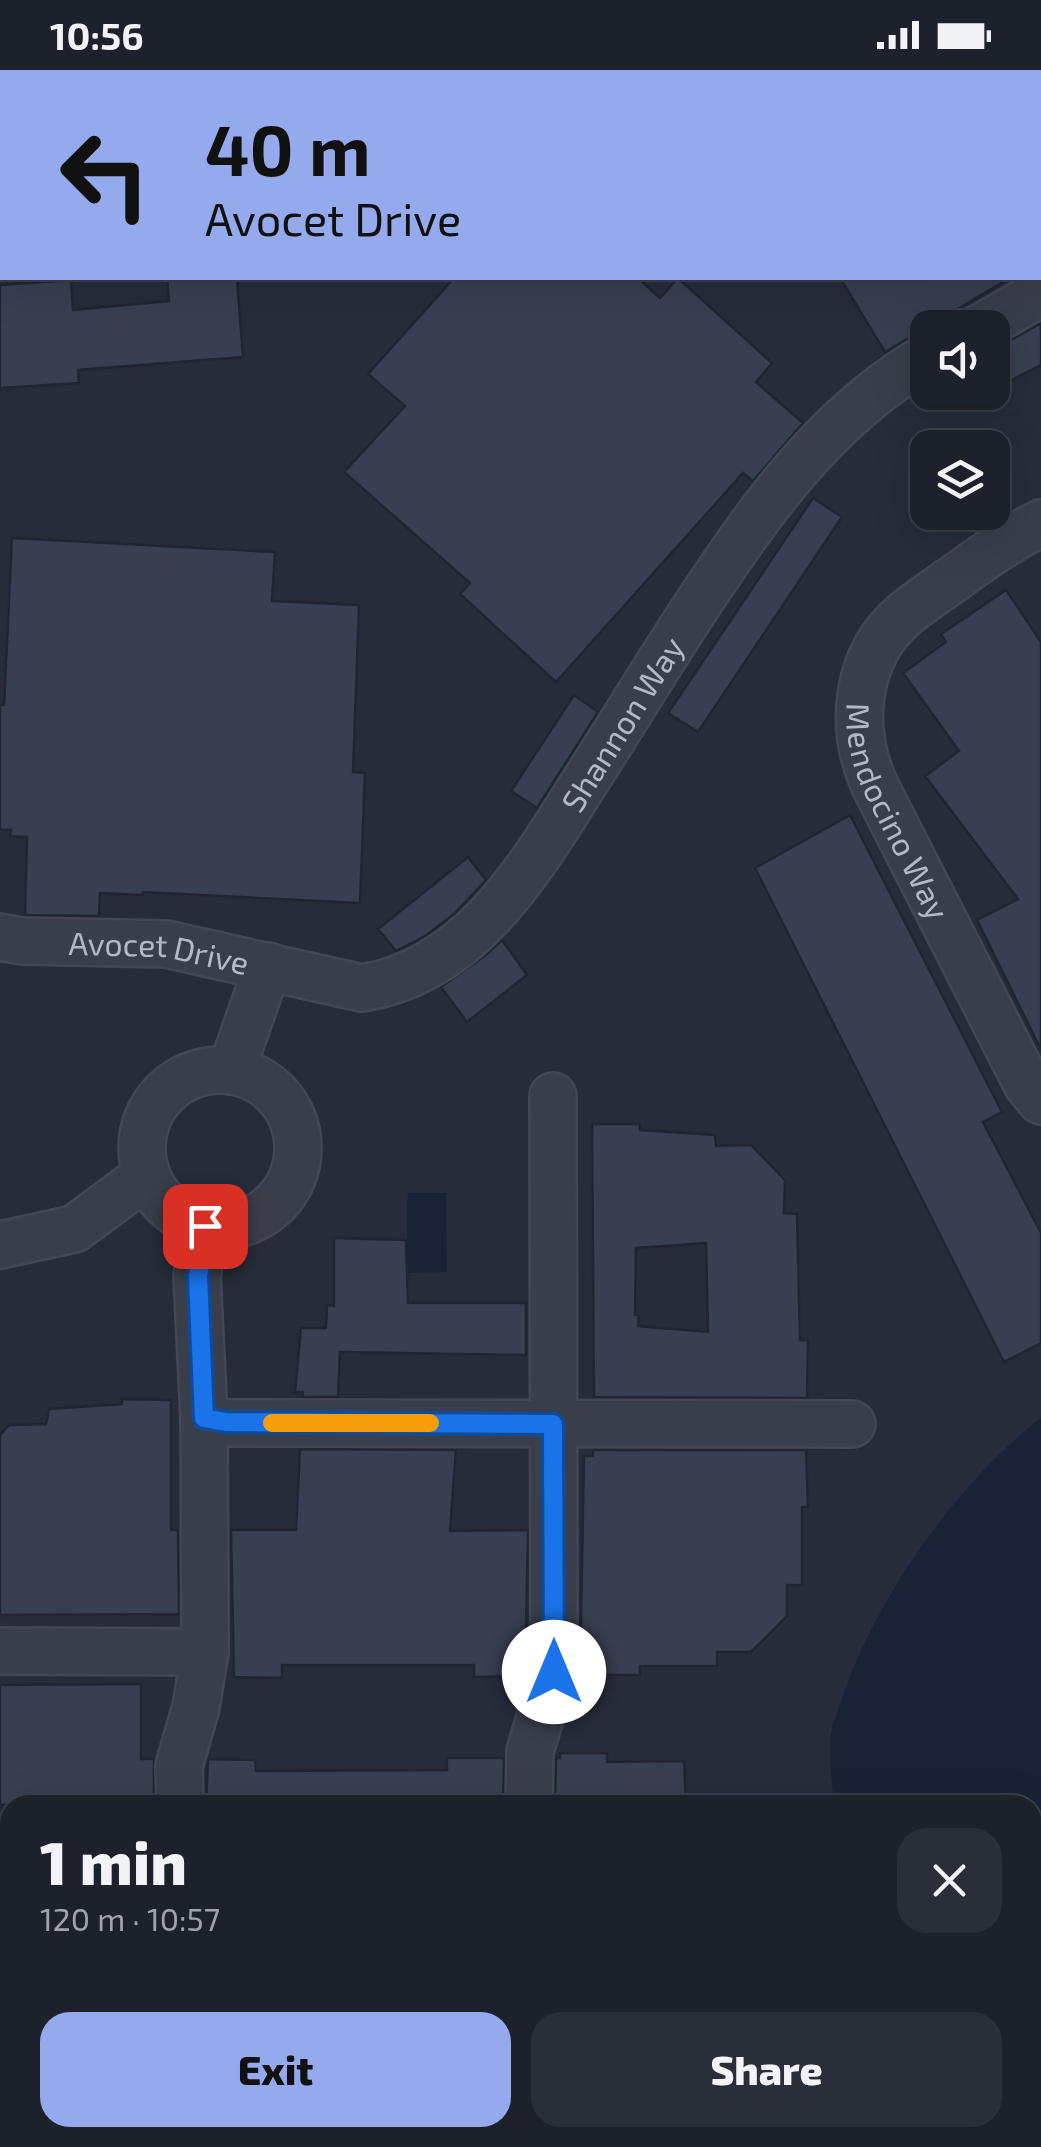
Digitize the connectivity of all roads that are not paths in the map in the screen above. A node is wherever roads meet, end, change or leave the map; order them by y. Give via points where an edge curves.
1 (1041, 293) edge
2 (1010, 311) edge
3 (910, 370) edge
4 (1041, 523) edge
5 (0, 937) edge
6 (268, 966) junction
7 (231, 1071) junction
8 (553, 1096) dead end
9 (1041, 1102) edge
10 (146, 1176) junction
11 (205, 1226) junction
12 (0, 1244) edge
13 (204, 1418) junction
14 (553, 1424) junction
15 (852, 1424) dead end
16 (0, 1651) edge
17 (205, 1652) junction
18 (180, 1795) edge
19 (530, 1795) edge

1 - 2 street
3 - 6 street, Shannon Way via 858,408 772,501 718,572 526,874 467,937 418,974 362,988
4 - 9 street, Mendocino Way via 895,624 862,686 859,729 875,786
5 - 6 street, Avocet Drive via 166,944
6 - 7 street, Avocet Drive
7 - 10 street via 204,1071 159,1099 146,1123
7 - 11 street via 254,1078 289,1110 297,1159 275,1204 254,1219
8 - 14 street
10 - 11 street via 180,1216
10 - 12 street via 74,1229
11 - 13 street via 198,1276
13 - 14 street
13 - 17 street
14 - 15 street
14 - 19 street via 554,1672 530,1751
16 - 17 street
17 - 18 street via 179,1766

